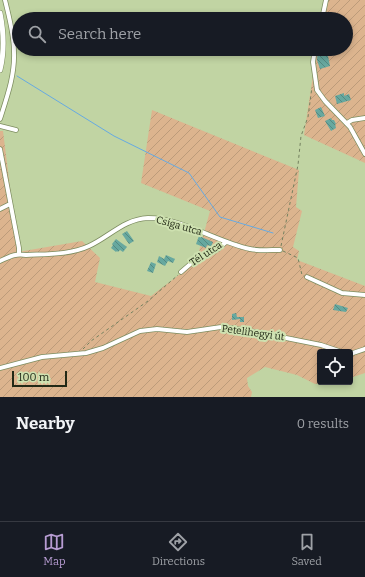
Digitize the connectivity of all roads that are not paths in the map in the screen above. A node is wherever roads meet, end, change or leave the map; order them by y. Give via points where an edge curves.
1 (4, 0) edge
2 (326, 0) edge
3 (323, 12) edge
4 (0, 13) edge
5 (12, 33) edge
6 (14, 56) edge
7 (314, 56) edge
8 (0, 70) edge
9 (365, 118) edge
10 (0, 119) edge
11 (347, 123) junction
12 (0, 126) edge
13 (16, 130) dead end
14 (0, 149) edge
15 (365, 154) edge
16 (0, 156) edge
17 (10, 204) junction
18 (0, 210) edge
19 (226, 242) junction
20 (280, 250) road end
21 (19, 254) junction
22 (0, 261) edge
23 (181, 272) road end
24 (307, 278) road end
25 (365, 295) edge
26 (333, 349) edge
27 (365, 349) edge
28 (353, 353) edge
29 (0, 368) edge

1 - 5 street
2 - 3 street
4 - 8 main road via 4,44
6 - 10 street via 12,76
7 - 11 street via 317,90
9 - 11 street
11 - 15 street
12 - 13 street
14 - 16 street
16 - 17 street
17 - 18 street
17 - 21 street
19 - 20 street, Tél utca via 250,249
19 - 21 street, Csiga utca via 159,218 146,218 133,220 89,246 72,252
19 - 23 street, Tél utca via 218,249 195,260
21 - 22 street
24 - 25 street via 342,294
26 - 29 street, Petelihegyi út via 221,327 187,332 157,329 140,331 103,348 77,354 42,357
27 - 28 street

